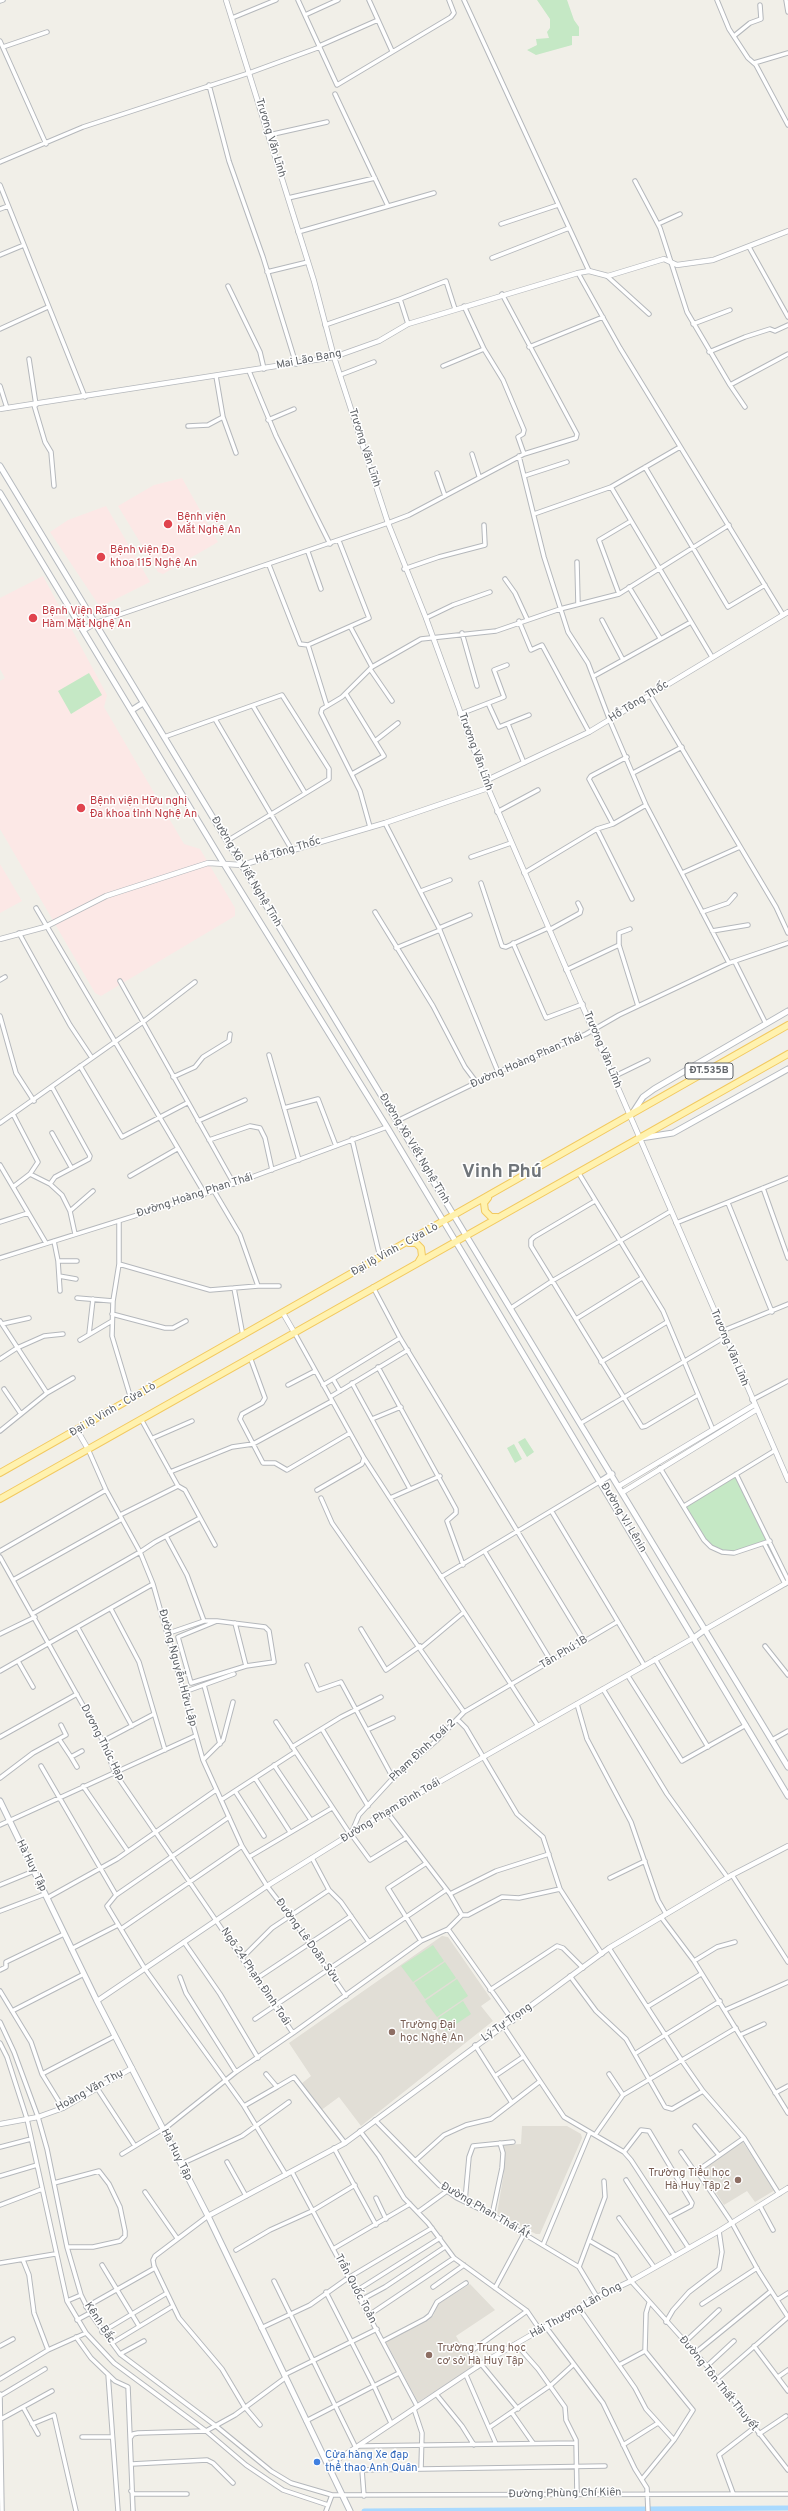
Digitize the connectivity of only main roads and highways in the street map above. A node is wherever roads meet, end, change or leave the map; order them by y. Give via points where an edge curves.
1 (0, 466) edge
2 (0, 493) edge
3 (95, 623) junction
4 (83, 630) junction
5 (143, 703) junction
6 (132, 710) junction
7 (788, 1011) edge
8 (788, 1025) edge
9 (788, 1054) edge
10 (788, 1069) edge
11 (630, 1116) junction
12 (641, 1138) junction
13 (489, 1197) junction
14 (455, 1216) junction
15 (499, 1216) junction
16 (444, 1222) junction
17 (467, 1235) junction
18 (456, 1241) junction
19 (406, 1244) junction
20 (417, 1262) junction
21 (0, 1473) edge
22 (612, 1474) junction
23 (601, 1480) junction
24 (0, 1499) edge
25 (706, 1629) junction
26 (695, 1636) junction
27 (788, 1767) edge
28 (788, 1796) edge
29 (0, 1801) edge
30 (350, 2511) edge

1 - 3 main road, Đường Xô Viết Nghệ Tĩnh
2 - 4 main road, Đường Xô Viết Nghệ Tĩnh
3 - 4 main road
3 - 5 main road, Đường Xô Viết Nghệ Tĩnh
4 - 6 main road, Đường Xô Viết Nghệ Tĩnh
5 - 6 main road
5 - 14 main road, Đường Xô Viết Nghệ Tĩnh
6 - 16 main road, Đường Xô Viết Nghệ Tĩnh
7 - 11 main road via 654,1089 639,1102
8 - 11 main road, Đại lộ Vinh - Cửa Lò / ĐT.535B
9 - 12 main road, Đại lộ Vinh - Cửa Lò / ĐT.535B
10 - 12 main road via 674,1133
11 - 13 main road, Đại lộ Vinh - Cửa Lò
12 - 15 main road, Đại lộ Vinh - Cửa Lò
13 - 14 main road, Đại lộ Vinh - Cửa Lò
13 - 15 main road via 484,1204 485,1211 491,1217
14 - 16 main road, Đại lộ Vinh - Cửa Lò
14 - 17 main road, Đường Xô Viết Nghệ Tĩnh
15 - 17 main road, Đại lộ Vinh - Cửa Lò
16 - 18 main road, Đường Xô Viết Nghệ Tĩnh
16 - 19 main road, Đại lộ Vinh - Cửa Lò
17 - 18 main road, Đại lộ Vinh - Cửa Lò
17 - 22 main road, Đường V.I Lênin
18 - 20 main road, Đại lộ Vinh - Cửa Lò
18 - 23 main road, Đường V.I Lênin
19 - 20 main road via 416,1243 421,1248 422,1256
19 - 21 main road, Đại lộ Vinh - Cửa Lò
20 - 24 main road, Đại lộ Vinh - Cửa Lò
22 - 23 main road
22 - 25 main road, Đường V.I Lênin
23 - 26 main road, Đường V.I Lênin
25 - 26 main road
25 - 27 main road, Đường V.I Lênin
26 - 28 main road, Đường V.I Lênin
29 - 30 main road, Hà Huy Tập via 97,2001 208,2216

